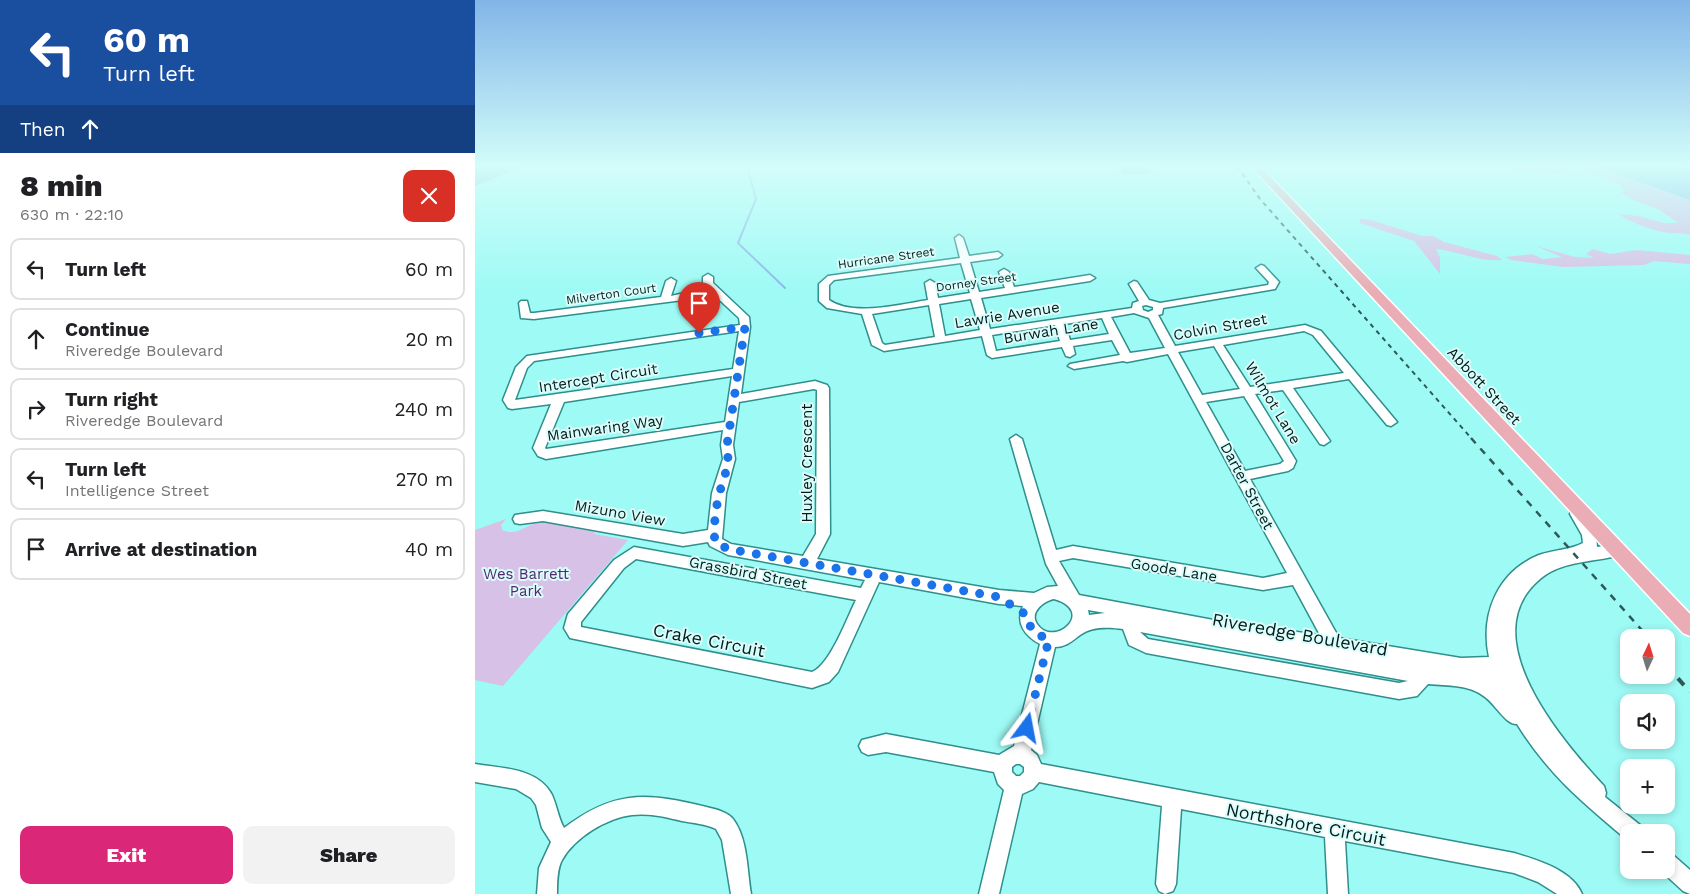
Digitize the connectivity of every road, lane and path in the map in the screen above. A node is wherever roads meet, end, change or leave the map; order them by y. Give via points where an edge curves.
1 (1294, 208) edge
2 (959, 238) dead end
3 (998, 255) dead end
4 (965, 259) junction
5 (1261, 268) dead end
6 (1004, 272) dead end
7 (1090, 278) dead end
8 (671, 281) dead end
9 (930, 283) dead end
10 (1134, 284) dead end
11 (1010, 290) junction
12 (975, 295) junction
13 (665, 299) junction
14 (934, 301) junction
15 (1145, 302) junction
16 (524, 303) dead end
17 (1137, 310) junction
18 (1155, 310) junction
19 (866, 312) junction
20 (1105, 315) junction
21 (1059, 322) junction
22 (745, 327) junction
23 (985, 333) junction
24 (1115, 336) junction
25 (941, 340) junction
26 (1217, 343) junction
27 (1069, 348) junction
28 (1173, 350) junction
29 (1127, 359) junction
30 (1073, 366) dead end
31 (738, 372) junction
32 (1352, 375) junction
33 (1286, 386) junction
34 (1248, 391) junction
35 (559, 399) junction
36 (735, 399) junction
37 (1200, 399) junction
38 (1391, 422) dead end
39 (730, 425) junction
40 (1016, 439) dead end
41 (1323, 441) dead end
42 (1242, 476) junction
43 (1568, 499) junction
44 (520, 519) dead end
45 (714, 535) junction
46 (1618, 550) junction
47 (631, 554) joint
48 (1052, 560) junction
49 (807, 563) junction
50 (875, 575) junction
51 (1297, 578) junction
52 (865, 595) junction
53 (999, 597) junction
54 (1040, 597) junction
55 (1074, 598) junction
56 (1028, 616) junction
57 (1128, 623) junction
58 (1690, 627) edge
59 (1078, 628) junction
60 (1049, 639) junction
61 (1334, 653) junction
62 (1509, 671) junction
63 (1425, 676) junction
64 (1469, 680) junction
65 (868, 746) dead end
66 (1021, 755) junction
67 (1004, 766) junction
68 (1033, 772) junction
69 (475, 773) edge
70 (1567, 775) junction
71 (1014, 786) junction
72 (1172, 798) junction
73 (1623, 824) edge
74 (1624, 824) edge
75 (1333, 830) junction
76 (562, 843) junction
77 (1675, 870) edge
78 (1166, 884) dead end
79 (1690, 884) edge
80 (547, 894) edge
81 (741, 894) edge
82 (989, 894) edge
83 (1338, 894) edge
84 (1572, 894) edge

1 - 43 main road, Abbott Street
2 - 4 street
3 - 4 street
4 - 12 street
4 - 19 street, Hurricane Street via 835,277 826,281 825,303
5 - 18 street via 1273,282 1272,287
6 - 11 street
7 - 11 street, Dorney Street
8 - 13 street
9 - 14 street
10 - 15 street
11 - 12 street, Dorney Street
12 - 14 street, Dorney Street
12 - 23 street
13 - 16 street, Milverton Court via 534,316 525,316
13 - 22 street, Milverton Court via 690,296 710,283 744,317
14 - 19 street, Dorney Street
14 - 25 street
15 - 17 street via 1139,304
15 - 18 street via 1152,302
17 - 18 street via 1144,314
17 - 20 street, Lawrie Avenue
18 - 28 street, Darter Street
19 - 25 street, Lawrie Avenue via 875,343 881,348
20 - 21 street, Lawrie Avenue
20 - 24 street
21 - 23 street, Lawrie Avenue
21 - 27 street
22 - 31 street
22 - 35 street, Intercept Circuit via 537,357 522,366 509,403 518,405
23 - 25 street, Lawrie Avenue
23 - 27 street, Burwah Lane via 991,355
24 - 27 street, Burwah Lane
24 - 29 street
26 - 28 street, Colvin Street
26 - 32 street, Colvin Street via 1310,329
26 - 34 street, Wilmot Lane
28 - 29 street, Colvin Street
28 - 37 street, Darter Street
29 - 30 street, Colvin Street
31 - 35 street, Intercept Circuit
31 - 36 street
32 - 33 street
32 - 38 street
33 - 34 street
33 - 41 street
34 - 37 street
34 - 42 street, Wilmot Lane via 1290,461 1283,468
35 - 39 street, Mainwaring Way via 539,448 541,453
36 - 39 street
36 - 49 street, Huxley Crescent via 815,385 823,388 823,534
37 - 42 street, Darter Street
39 - 45 street via 729,459 719,493
40 - 48 street
42 - 51 street, Darter Street
43 - 46 main road, Abbott Street
43 - 62 street via 1589,534 1591,545 1541,560 1509,585 1501,599 1494,635
44 - 45 street, Mizuno View via 543,516 683,540
45 - 49 street via 715,542 728,549
46 - 58 main road, Abbott Street
46 - 62 street via 1566,559 1535,574 1523,584 1511,605 1508,621
47 - 52 street, Grassbird Street
47 - 52 street, Crake Circuit via 619,564 575,619 573,631 812,680 823,676 832,666
48 - 51 street, Goode Lane via 1073,552 1263,584
48 - 54 street via 1052,579
48 - 55 street
49 - 50 street
50 - 52 street, Crake Circuit
50 - 53 street
51 - 61 street, Darter Street
53 - 54 street
53 - 56 street
54 - 55 street via 1063,593
54 - 56 street
55 - 59 street via 1082,614
55 - 61 street, Riveredge Boulevard
56 - 60 street via 1031,629
57 - 59 street, Riveredge Boulevard via 1099,620
57 - 61 street, Riveredge Boulevard
57 - 63 street via 1135,640 1147,646 1399,691 1411,690
59 - 60 street via 1064,638
60 - 66 street
61 - 62 street, Riveredge Boulevard
61 - 63 street, Riveredge Boulevard
62 - 64 street, Riveredge Boulevard
62 - 70 street via 1511,696 1528,726
62 - 74 street via 1553,742
63 - 64 street, Riveredge Boulevard
64 - 70 street via 1499,696 1540,753
65 - 67 street via 886,743
66 - 67 street via 1013,756
66 - 68 street via 1029,759
67 - 71 street via 1005,778
68 - 71 street via 1024,784
68 - 72 street, Northshore Circuit
69 - 76 street via 519,780 538,791 545,802 549,821
70 - 73 street
71 - 82 street
72 - 75 street, Northshore Circuit
72 - 78 street
75 - 83 street
75 - 84 street, Northshore Circuit via 1528,867 1553,878
76 - 80 street via 550,865
76 - 81 street via 601,816 640,804 713,818 727,827
77 - 79 street

